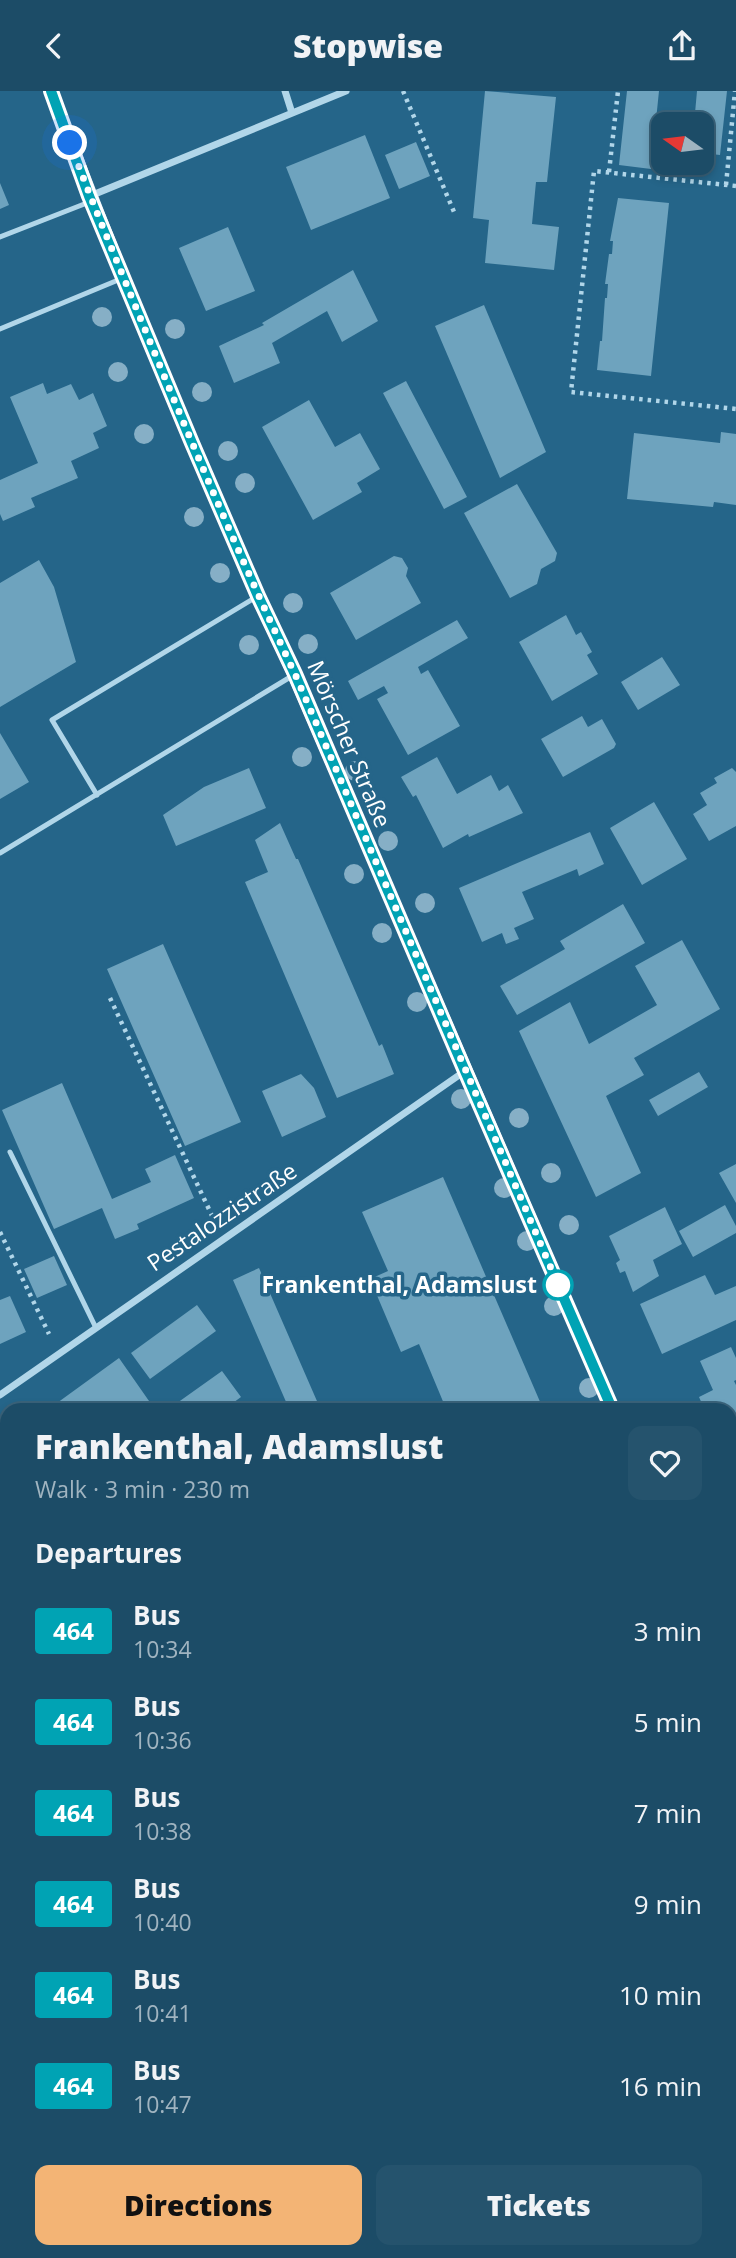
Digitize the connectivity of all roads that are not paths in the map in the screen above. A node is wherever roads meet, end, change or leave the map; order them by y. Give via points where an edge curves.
1 (51, 91) edge
2 (285, 91) edge
3 (346, 91) edge
4 (292, 113) junction
5 (90, 199) junction
6 (0, 237) edge
7 (124, 277) junction
8 (0, 329) edge
9 (258, 596) junction
10 (295, 674) junction
11 (97, 795) junction
12 (0, 853) edge
13 (465, 1071) junction
14 (10, 1152) dead end
15 (96, 1328) junction
16 (0, 1395) edge
17 (610, 1403) edge

1 - 5 street, Mörscher Straße
2 - 4 street
3 - 4 street
4 - 5 street
5 - 6 lane
5 - 7 street, Mörscher Straße
7 - 8 lane
7 - 9 street, Mörscher Straße
9 - 10 street, Mörscher Straße
9 - 11 lane via 52,720
10 - 11 lane
10 - 13 street, Mörscher Straße
11 - 12 lane
13 - 15 street, Pestalozzistraße
13 - 17 street, Mörscher Straße
14 - 15 lane
15 - 16 street, Pestalozzistraße

